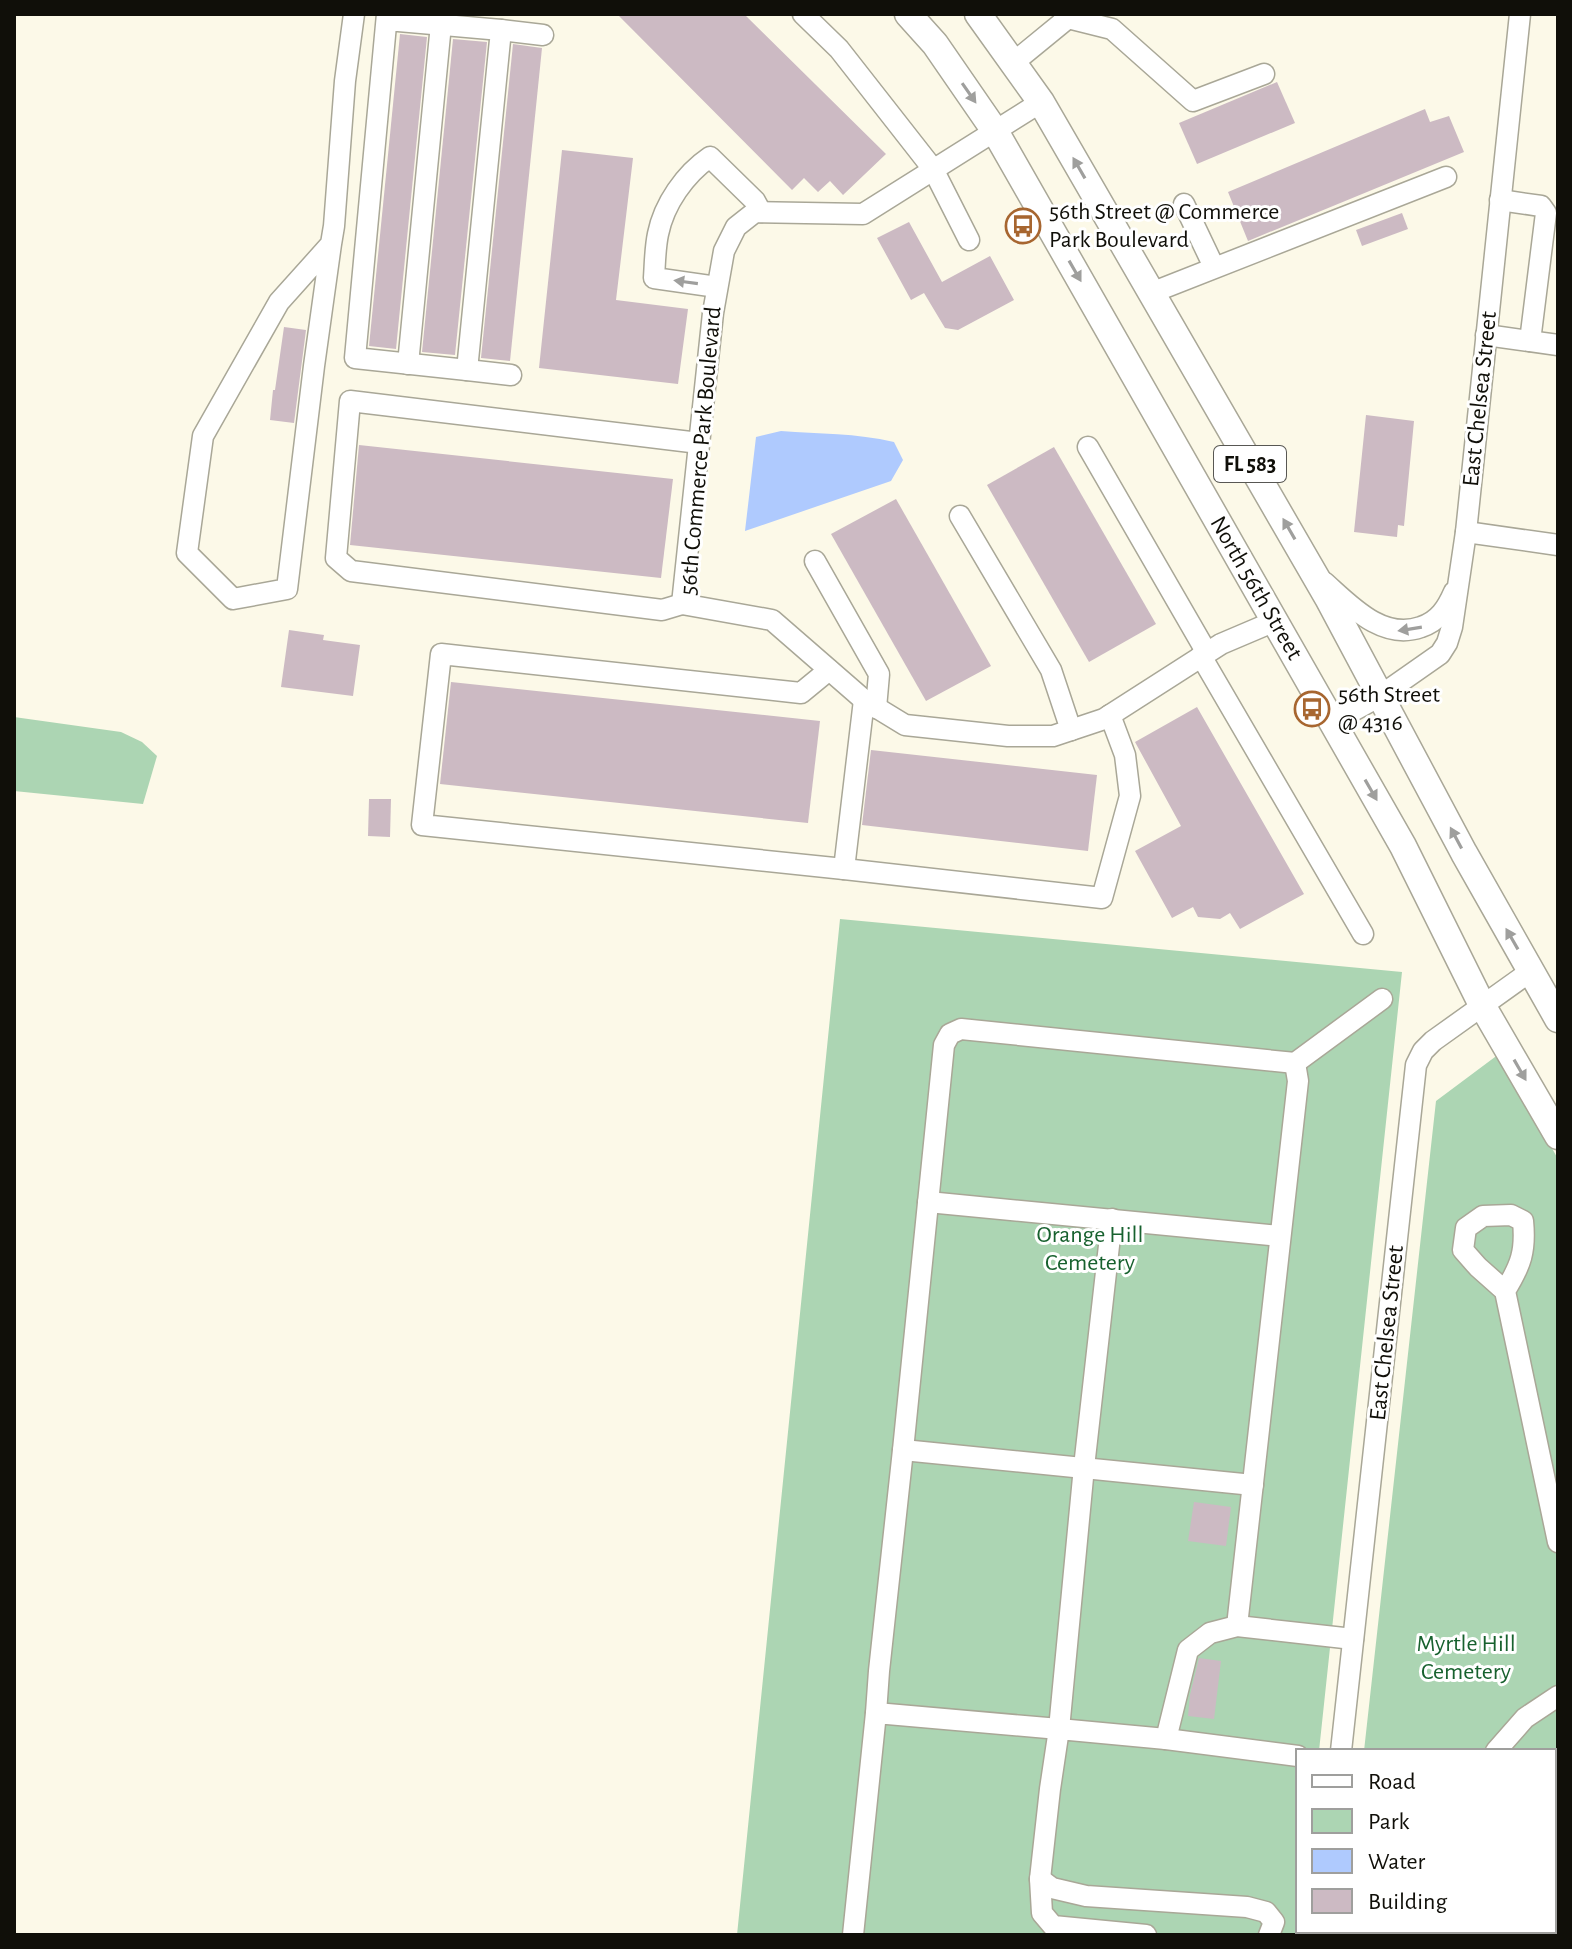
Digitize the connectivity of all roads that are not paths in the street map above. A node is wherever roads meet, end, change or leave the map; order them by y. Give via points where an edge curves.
1 (354, 14) edge
2 (803, 14) edge
3 (908, 14) edge
4 (978, 14) edge
5 (1520, 14) edge
6 (1066, 16) edge
7 (387, 17) edge
8 (442, 19) edge
9 (501, 30) junction
10 (543, 35) dead end
11 (1013, 63) junction
12 (1264, 74) dead end
13 (1041, 102) junction
14 (995, 131) junction
15 (933, 169) junction
16 (1446, 177) dead end
17 (1500, 200) junction
18 (1184, 204) dead end
19 (761, 212) junction
20 (969, 240) dead end
21 (331, 244) junction
22 (1214, 267) junction
23 (717, 287) junction
24 (1151, 293) junction
25 (1486, 335) junction
26 (1530, 341) junction
27 (1558, 345) edge
28 (408, 364) junction
29 (467, 370) junction
30 (511, 375) dead end
31 (699, 443) junction
32 (1088, 447) dead end
33 (960, 516) dead end
34 (1466, 532) junction
35 (1558, 545) edge
36 (815, 561) dead end
37 (1313, 571) junction
38 (1460, 577) junction
39 (682, 604) junction
40 (1275, 621) junction
41 (1204, 655) junction
42 (829, 670) junction
43 (1380, 696) junction
44 (870, 704) junction
45 (1110, 715) junction
46 (1333, 722) junction
47 (1071, 730) junction
48 (844, 869) junction
49 (1363, 934) dead end
50 (1531, 971) junction
51 (1382, 999) dead end
52 (1482, 1005) junction
53 (1558, 1019) edge
54 (1295, 1063) junction
55 (1558, 1136) edge
56 (928, 1202) junction
57 (1112, 1219) junction
58 (1280, 1236) junction
59 (1505, 1291) dead end
60 (903, 1450) junction
61 (1084, 1467) junction
62 (1253, 1485) junction
63 (1558, 1542) edge
64 (1237, 1626) junction
65 (1353, 1639) junction
66 (1558, 1696) edge
67 (876, 1713) junction
68 (1059, 1729) junction
69 (1166, 1739) junction
70 (1341, 1749) edge
71 (1498, 1749) edge
72 (1296, 1756) edge
73 (1040, 1879) junction
74 (1042, 1913) junction
75 (853, 1935) edge
76 (1040, 1935) edge
77 (1146, 1935) edge
78 (1269, 1935) edge

1 - 21 street
2 - 15 street via 839,49
3 -> 14 main road, North 56th Street / FL 583
4 - 11 main road, FL 583
5 - 17 street, East Chelsea Street
6 - 11 street
6 - 12 street via 1112,29 1193,101
7 - 8 street
7 - 28 street via 355,358
8 - 9 street
8 - 28 street
9 - 10 street
9 - 29 street
11 - 13 main road, FL 583
13 - 14 street
24 -> 13 main road, FL 583
14 - 15 street
14 -> 40 main road, North 56th Street / FL 583
15 - 19 street via 863,214
15 - 20 street
16 - 22 street
17 - 25 street, East Chelsea Street
17 - 26 street via 1541,206 1546,213
18 - 22 street
19 - 23 street, 56th Commerce Park Boulevard via 736,227 724,251
23 -> 19 street via 654,278 658,232 669,203 692,170 710,157
21 - 21 street via 287,589 233,599 187,553 203,436 279,302
22 - 24 street
23 - 31 street, 56th Commerce Park Boulevard
37 -> 24 main road, FL 583
25 - 26 street
25 - 34 street, East Chelsea Street
26 - 27 street
28 - 29 street
29 - 30 street
31 - 39 street, 56th Commerce Park Boulevard
31 - 39 street via 350,401 336,558 351,571 662,610
32 - 41 street
33 - 47 street via 1051,670
34 - 35 street
34 - 38 street, East Chelsea Street
36 - 44 street via 879,674
38 -> 37 street via 1437,619 1397,631 1356,610
37 - 43 main road, FL 583
38 - 43 street, East Chelsea Street via 1454,618 1440,654
39 - 42 street, 56th Commerce Park Boulevard via 772,620
40 - 41 street, 56th Commerce Park Boulevard
40 - 46 main road, North 56th Street / FL 583
41 - 45 street, 56th Commerce Park Boulevard
41 - 49 street
42 - 44 street, 56th Commerce Park Boulevard
42 - 48 street via 801,693 441,654 422,825
43 - 46 street, East Chelsea Street
50 -> 43 main road, FL 583
44 - 47 street, 56th Commerce Park Boulevard via 905,725 1008,736 1053,736
44 - 48 street
45 - 47 street, 56th Commerce Park Boulevard
45 - 48 street via 1125,755 1130,796 1102,898
46 -> 52 main road, North 56th Street / FL 583 via 1403,846
50 - 52 street, East Chelsea Street
50 - 53 main road, FL 583
51 - 54 street
52 -> 55 main road, North 56th Street / FL 583
52 - 65 street, East Chelsea Street via 1433,1041 1416,1065
54 - 56 street via 961,1029 944,1045
54 - 58 street via 1298,1081
56 - 57 street
56 - 60 street
57 - 58 street
57 - 61 street
58 - 62 street
59 - 63 street
60 - 61 street
60 - 67 street
61 - 62 street
61 - 68 street
62 - 64 street
64 - 65 street
64 - 69 street via 1210,1633 1188,1650
65 - 70 street, East Chelsea Street
66 - 71 street via 1525,1718
67 - 68 street
67 - 75 street
68 - 69 street
68 - 73 street
69 - 72 street
73 - 74 street
73 - 78 street via 1052,1888 1086,1896 1247,1907 1266,1912 1274,1922
74 - 76 street
74 - 77 street via 1053,1926

